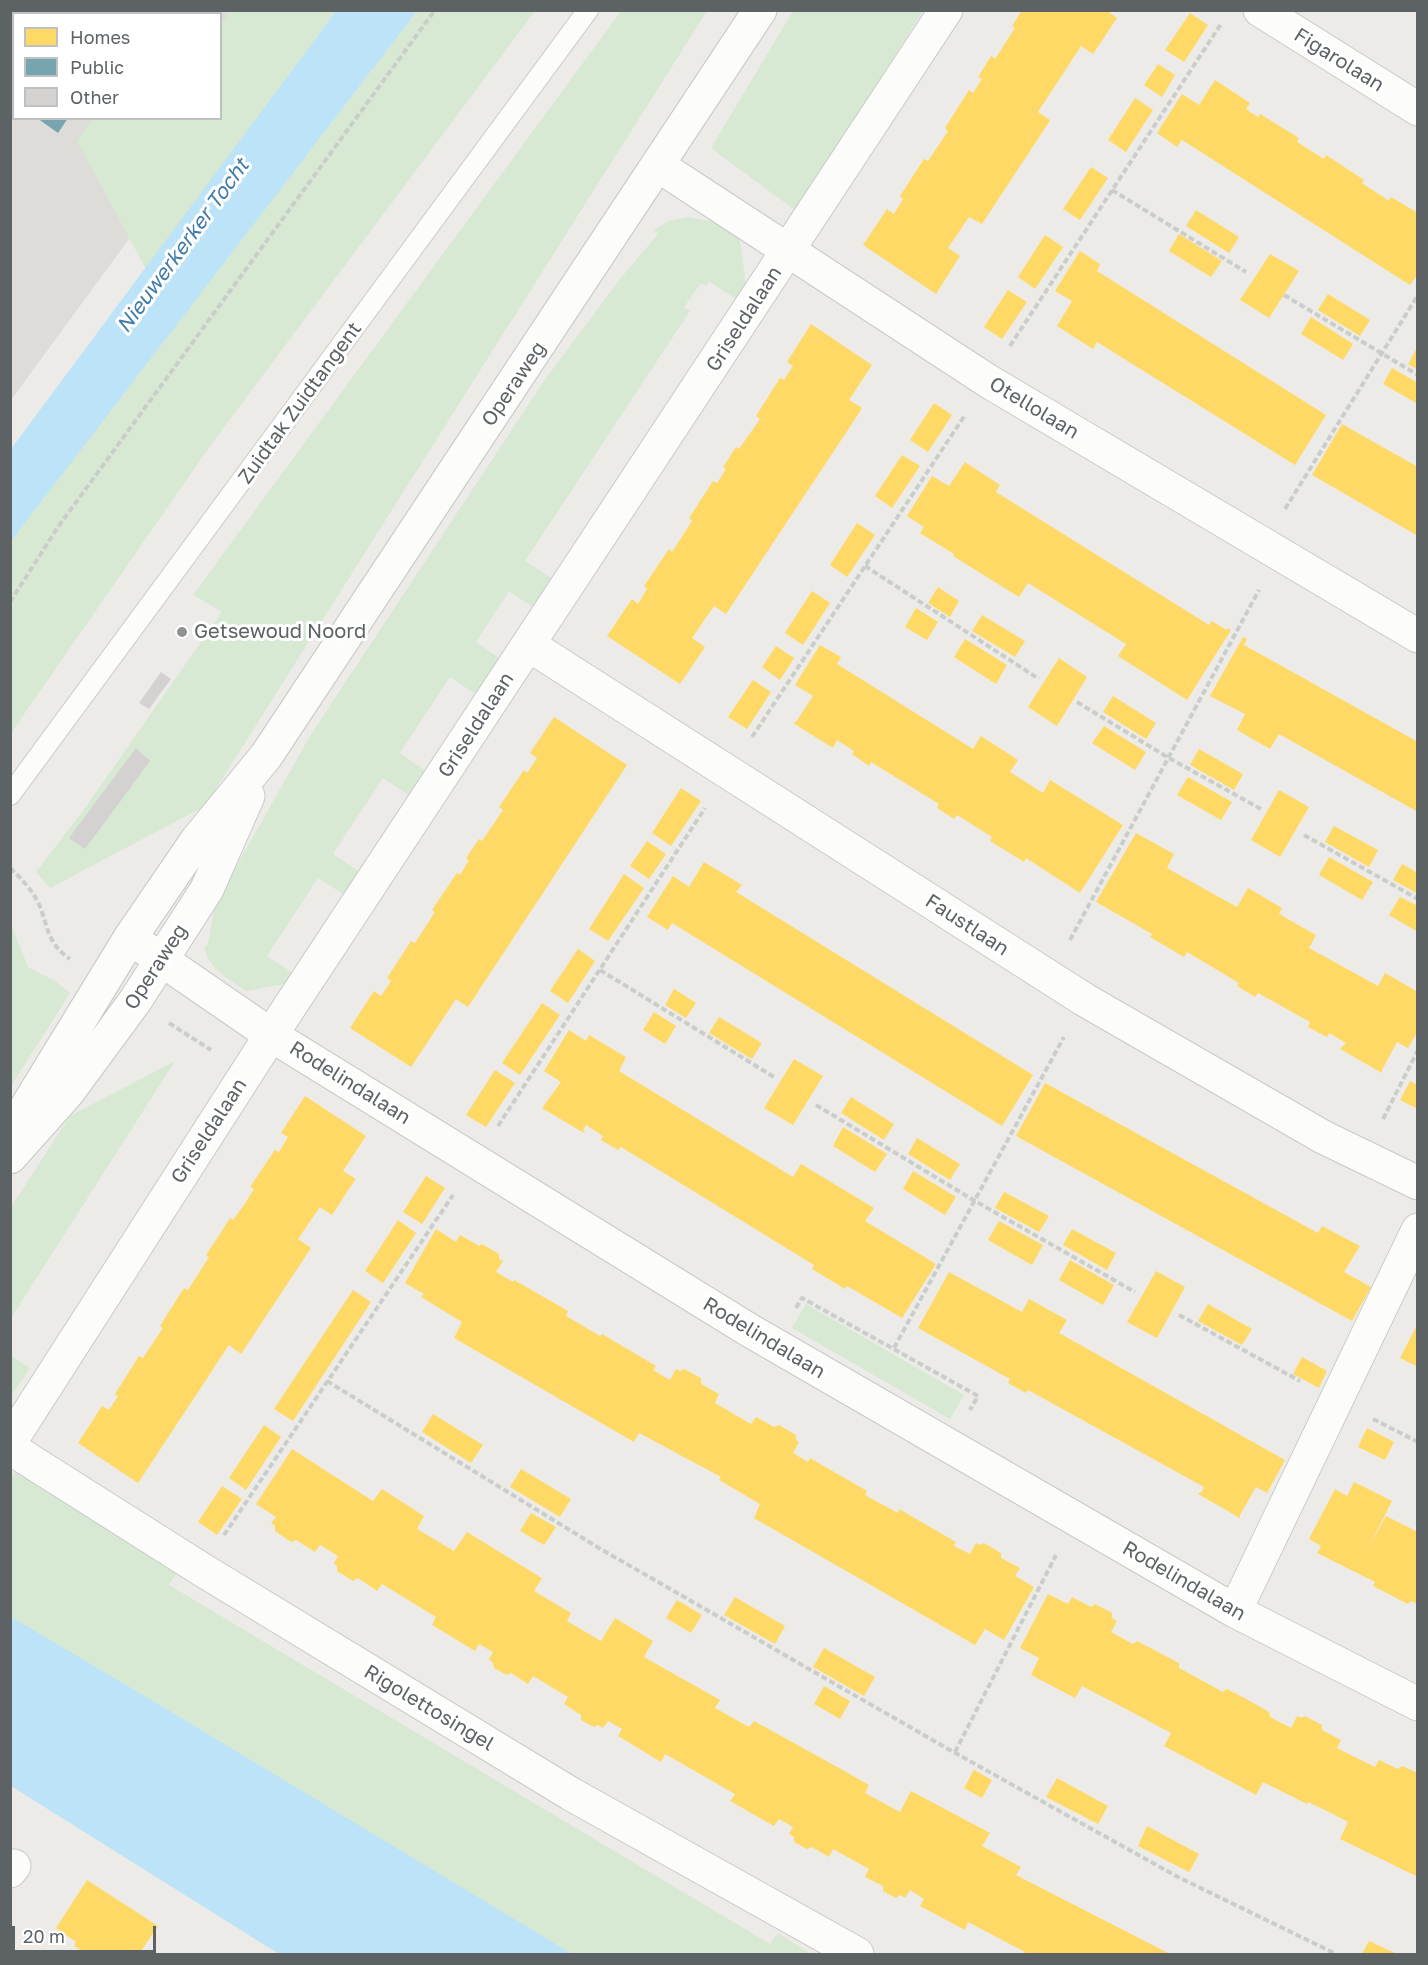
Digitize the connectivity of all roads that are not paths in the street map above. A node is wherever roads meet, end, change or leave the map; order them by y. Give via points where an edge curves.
1 (588, 10) edge
2 (760, 10) edge
3 (946, 10) edge
4 (1260, 10) edge
5 (1418, 109) edge
6 (659, 166) junction
7 (788, 251) junction
8 (1418, 636) edge
9 (529, 645) junction
10 (266, 756) junction
11 (10, 795) edge
12 (130, 938) junction
13 (160, 960) junction
14 (271, 1035) junction
15 (10, 1134) edge
16 (10, 1157) edge
17 (1418, 1183) edge
18 (1418, 1230) edge
19 (10, 1442) edge
20 (10, 1448) edge
21 (1235, 1611) junction
22 (1418, 1704) edge
23 (857, 1954) edge

1 - 11 lane, Zuidtak Zuidtangent
2 - 6 street, Operaweg
3 - 7 street, Griseldalaan
4 - 5 street, Figarolaan
6 - 7 street, Otellolaan
6 - 10 street, Operaweg
7 - 8 street, Otellolaan via 988,381
7 - 9 street, Griseldalaan
9 - 14 street, Griseldalaan
9 - 17 street, Faustlaan via 1085,1000 1323,1137
10 - 12 street, Operaweg via 197,840
10 - 13 street, Operaweg via 207,889
12 - 13 street, Rodelindalaan
12 - 15 street, Operaweg
13 - 14 street, Rodelindalaan
13 - 16 street, Operaweg via 68,1092
14 - 19 street, Griseldalaan
14 - 21 street, Rodelindalaan via 774,1345
18 - 21 street
20 - 23 street, Rigolettosingel via 571,1794
21 - 22 street, Rodelindalaan

